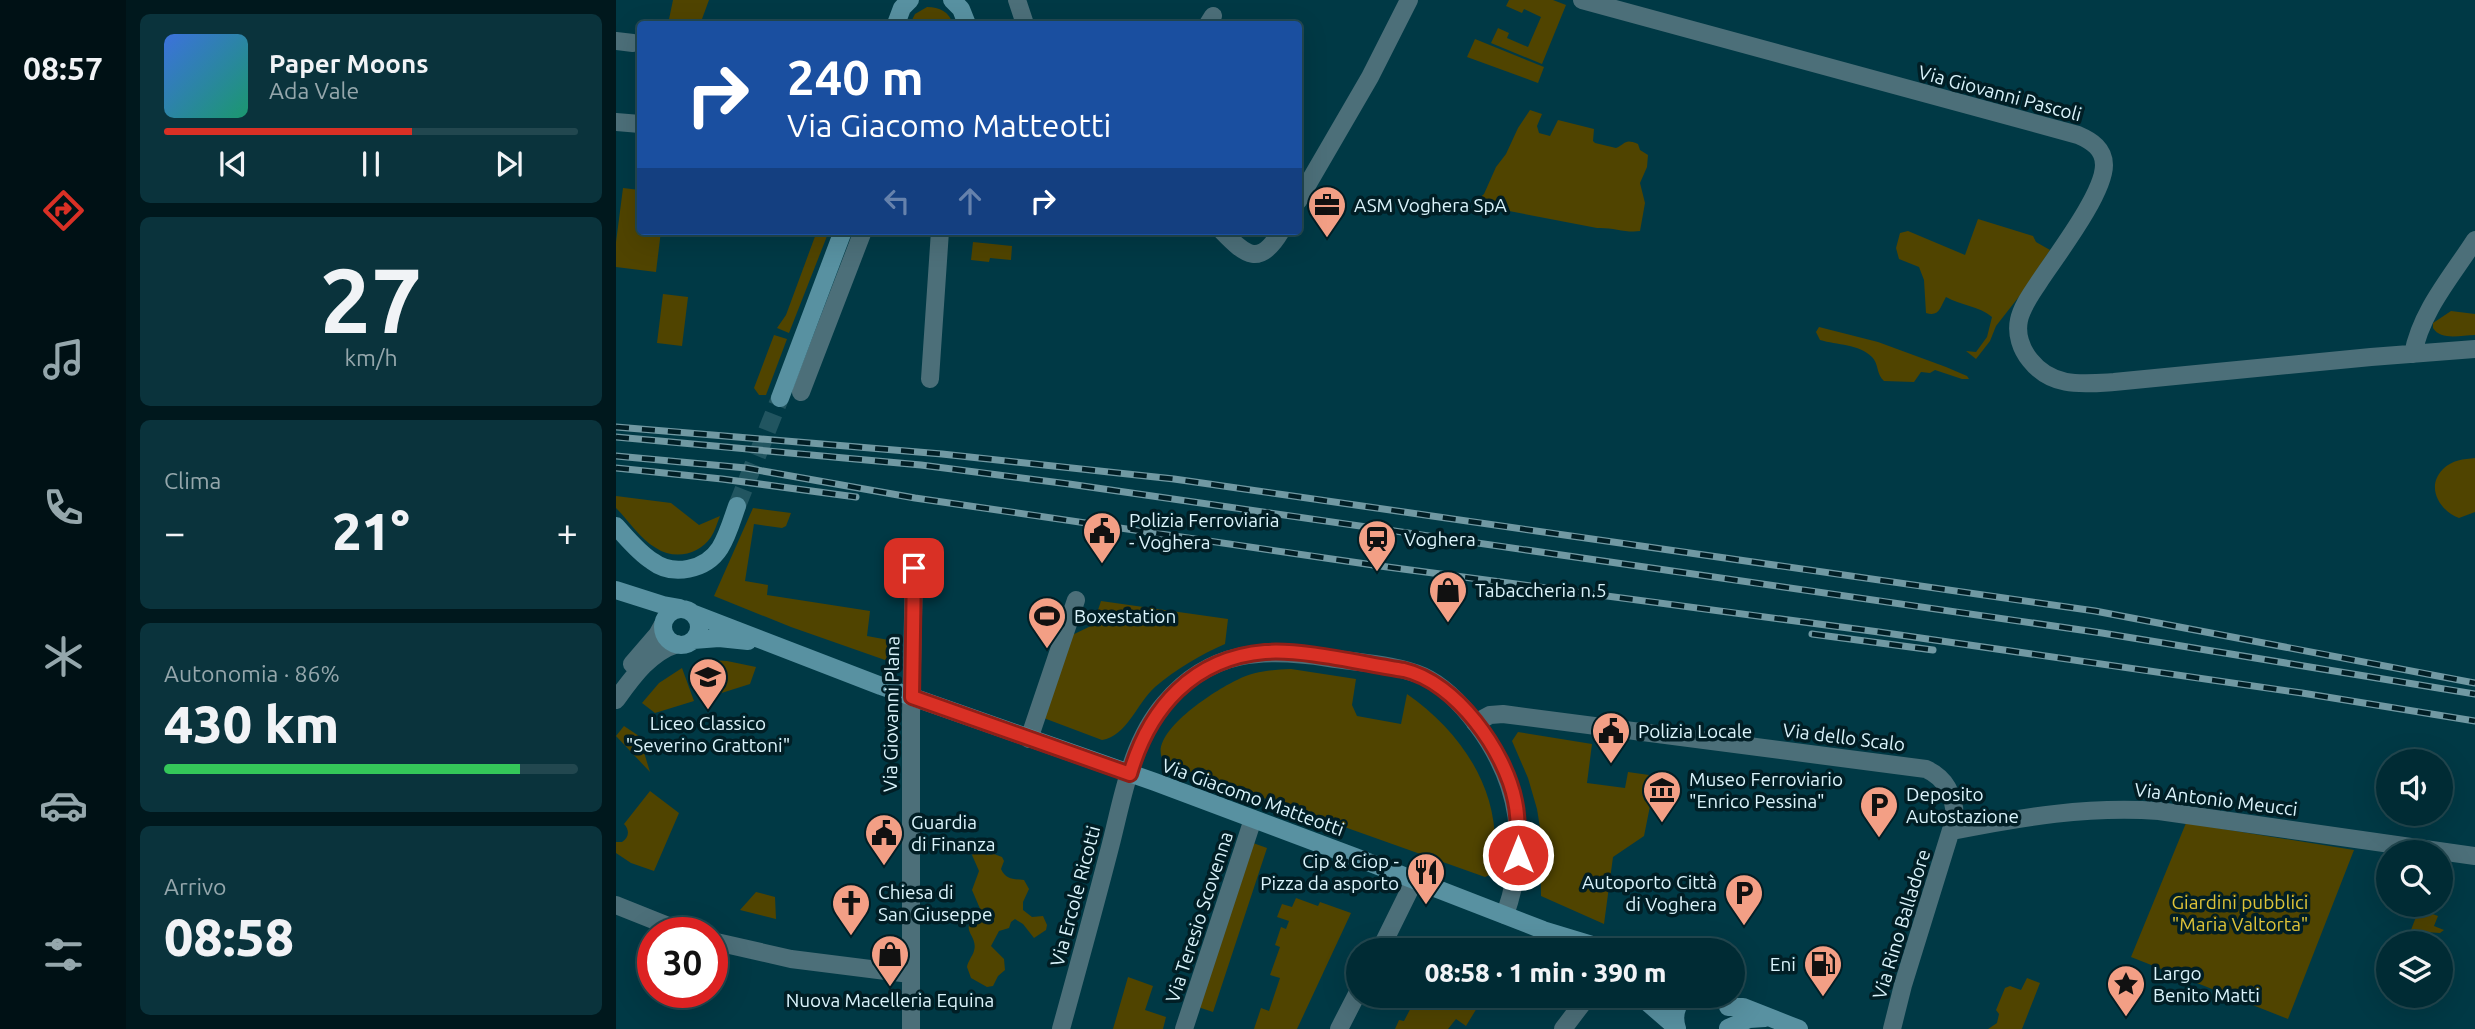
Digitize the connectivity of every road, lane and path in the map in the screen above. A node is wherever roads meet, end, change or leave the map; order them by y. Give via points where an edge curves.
1 (910, 0) edge
2 (1017, 0) edge
3 (1409, 0) edge
4 (1582, 0) edge
5 (897, 21) edge
6 (1024, 21) edge
7 (616, 122) edge
8 (637, 124) edge
9 (1302, 194) edge
10 (841, 235) edge
11 (861, 235) edge
12 (940, 235) edge
13 (1226, 235) edge
14 (1278, 235) edge
15 (2475, 240) edge
16 (2475, 349) edge
17 (2413, 354) junction
18 (930, 379) dead end
19 (802, 392) dead end
20 (780, 398) tunnel mouth
21 (737, 506) tunnel mouth
22 (616, 526) edge
23 (914, 568) dead end
24 (616, 590) edge
25 (616, 596) edge
26 (1076, 600) dead end
27 (687, 611) junction
28 (663, 624) junction
29 (685, 642) junction
30 (789, 651) junction
31 (616, 687) edge
32 (912, 697) junction
33 (616, 700) edge
34 (1475, 723) junction
35 (1030, 739) junction
36 (1130, 774) junction
37 (1253, 819) junction
38 (1952, 831) junction
39 (2475, 856) edge
40 (1415, 879) junction
41 (616, 905) edge
42 (1505, 915) junction
43 (646, 917) edge
44 (1543, 930) junction
45 (1386, 938) edge
46 (1557, 938) edge
47 (1569, 938) edge
48 (728, 945) edge
49 (910, 974) junction
50 (1350, 1008) edge
51 (1579, 1008) edge
52 (1653, 1008) edge
53 (1676, 1008) edge
54 (1725, 1008) edge
55 (1745, 1008) edge
56 (1767, 1016) junction
57 (1728, 1028) edge
58 (911, 1029) edge
59 (1061, 1029) edge
60 (1184, 1029) edge
61 (1339, 1029) edge
62 (1563, 1029) edge
63 (1677, 1029) edge
64 (1799, 1029) edge
65 (1892, 1029) edge

1 - 5 street
2 - 6 street
3 - 9 street
4 - 17 street, Via Giovanni Pascoli via 2094,143 2104,163 2101,185 2019,321 2024,351 2050,377 2070,384 2114,382
7 - 8 street
10 - 20 street
11 - 19 street
12 - 18 street
13 - 14 street via 1251,255 1269,250
15 - 17 street via 2435,300 2416,336
16 - 17 street, Via Giovanni Pascoli
21 - 22 street via 720,548 693,568 660,566
23 - 32 street, Via Giovanni Plana
24 - 27 street
25 - 28 street via 652,611
26 - 35 street
27 - 28 street via 667,614
27 - 29 street via 698,621 699,629
27 - 30 street
28 - 29 street via 666,638
28 - 31 street
29 - 30 street via 744,640
29 - 33 street via 666,648 645,664
30 - 32 street, Via Giacomo Matteotti
32 - 35 street, Via Giacomo Matteotti
32 - 49 street, Via Giovanni Plana
34 - 36 street, Via Ercole Ricotti via 1438,684 1410,671 1295,653 1254,653 1208,668 1179,688 1146,730
34 - 38 street, Via dello Scalo via 1503,713 1926,769 1948,787 1954,803
34 - 42 street, Via Ercole Ricotti via 1505,771 1515,799 1518,855
35 - 36 street, Via Giacomo Matteotti
36 - 37 street, Via Giacomo Matteotti
36 - 59 street, Via Ercole Ricotti
37 - 40 street, Via Giacomo Matteotti
37 - 60 street, Via Teresio Scovenna
38 - 39 street, Via Antonio Meucci via 2117,808
38 - 65 street, Via Rino Balladore
40 - 42 street, Via Giacomo Matteotti
40 - 45 street
41 - 43 street
42 - 44 street, Via Giacomo Matteotti
44 - 46 street, Via Giacomo Matteotti
44 - 47 street, Via Giacomo Matteotti
48 - 49 street via 791,959
49 - 58 street, Via Giovanni Plana
50 - 61 street
51 - 62 street
52 - 63 street
53 - 63 street
54 - 57 street
55 - 56 street
56 - 57 street
56 - 64 street

